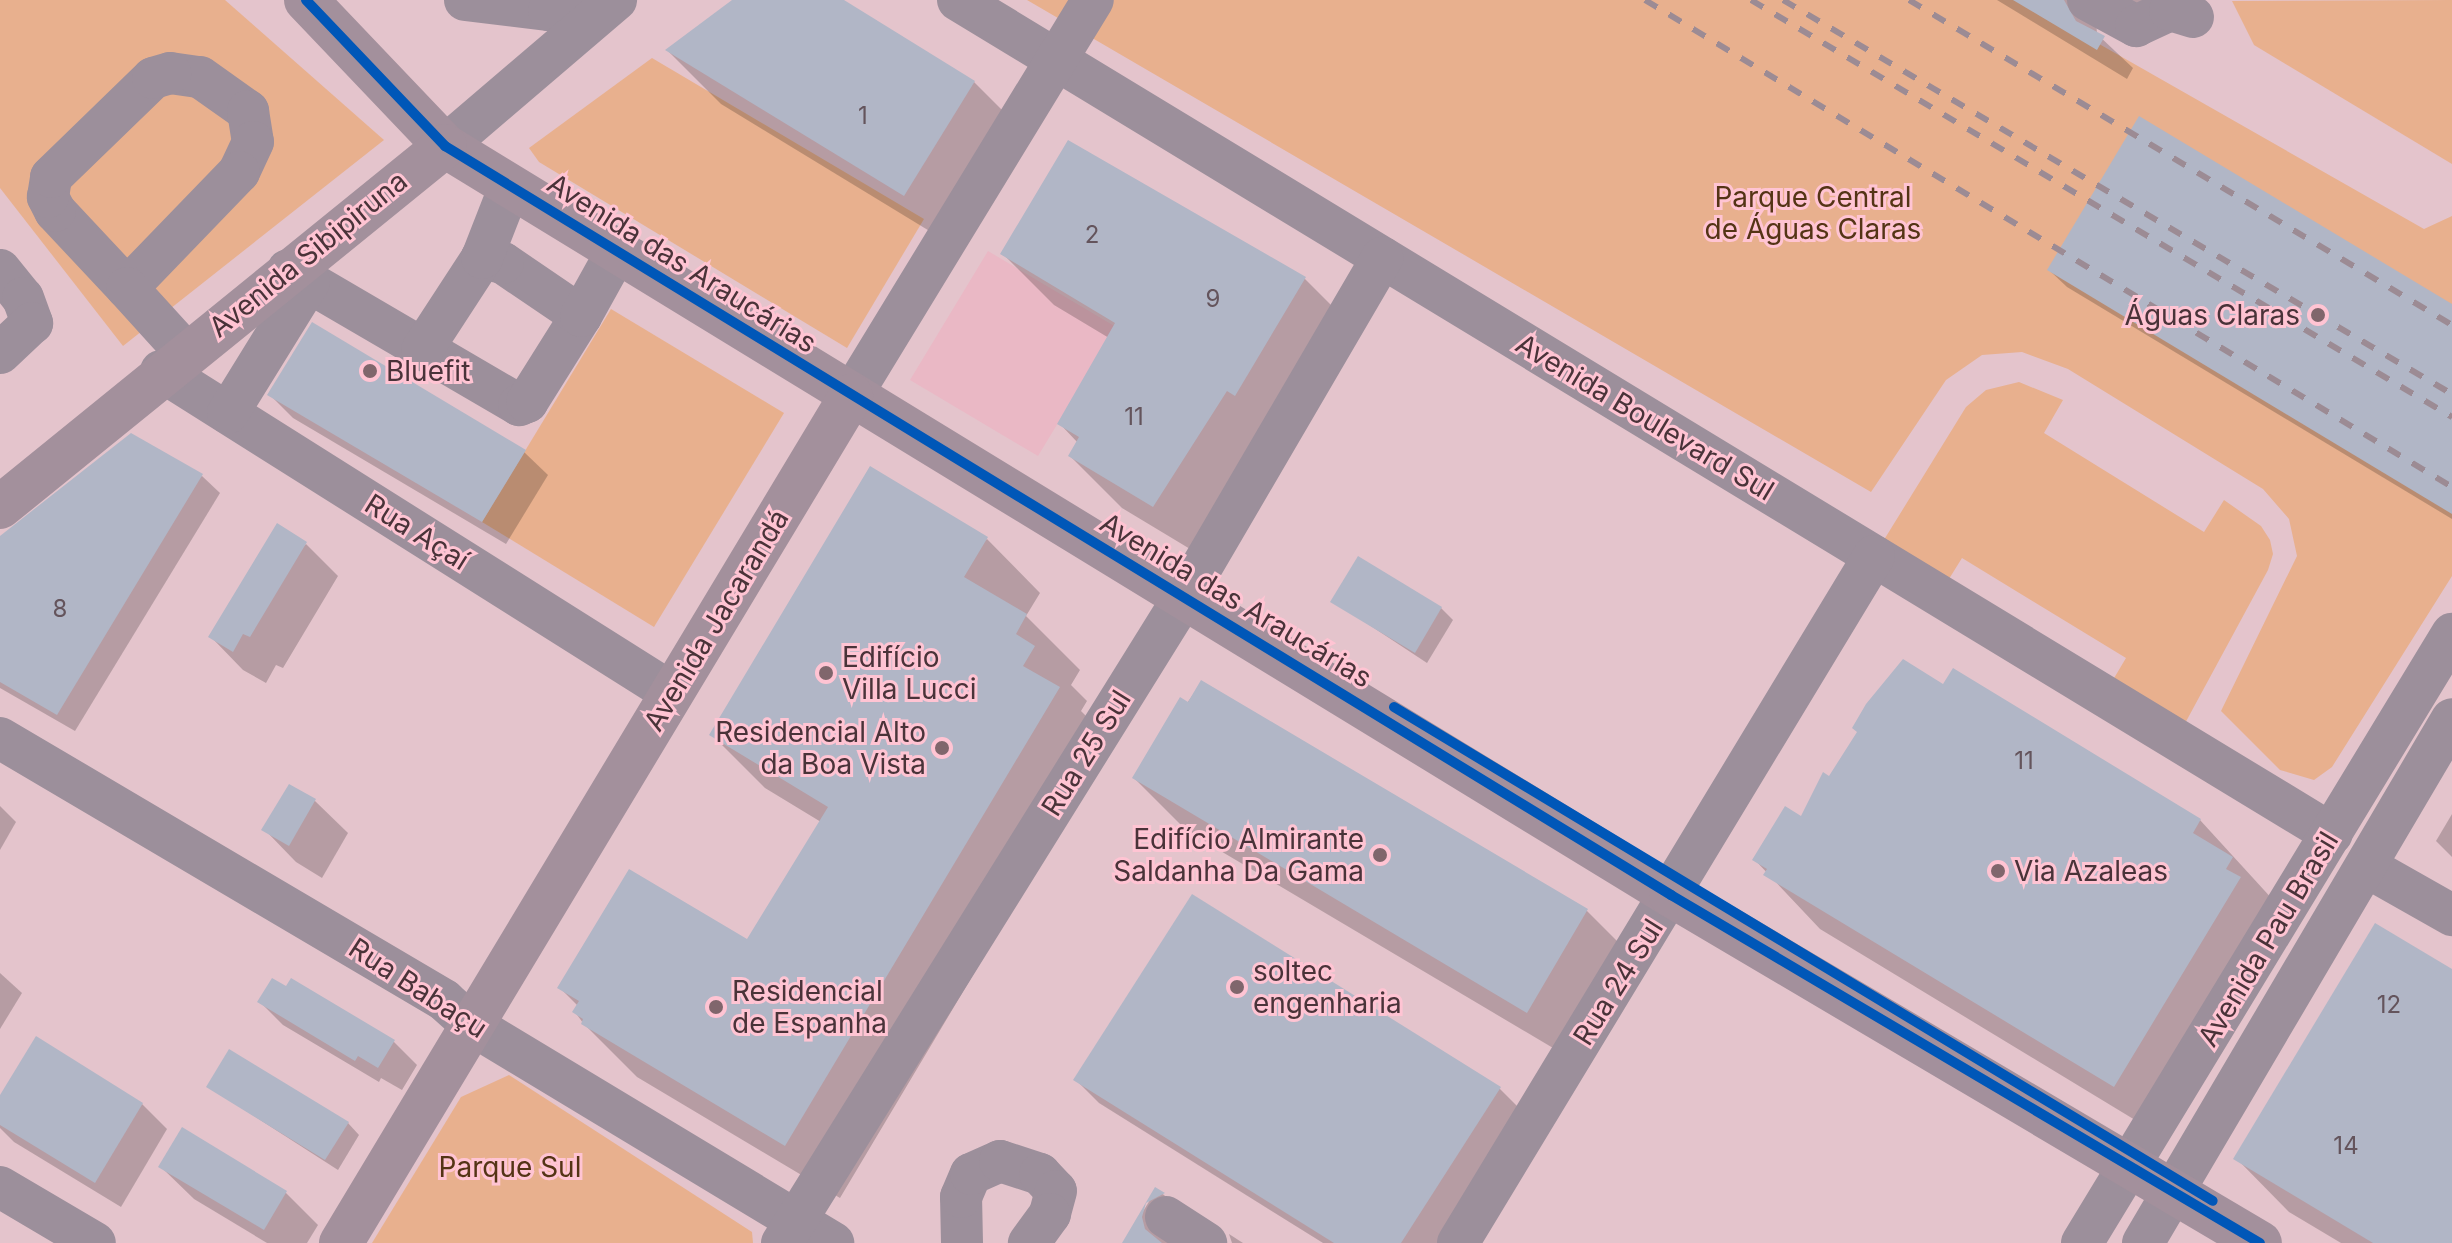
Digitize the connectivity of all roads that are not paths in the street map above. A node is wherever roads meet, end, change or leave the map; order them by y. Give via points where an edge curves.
1 (306, 0) edge
2 (465, 0) edge
3 (597, 0) edge
4 (616, 0) edge
5 (958, 0) edge
6 (1093, 0) edge
7 (2088, 0) edge
8 (2193, 17) dead end
9 (1057, 60) junction
10 (445, 146) junction
11 (510, 186) junction
12 (617, 251) junction
13 (482, 258) junction
14 (1382, 258) junction
15 (0, 270) edge
16 (298, 276) junction
17 (127, 288) junction
18 (581, 316) junction
19 (422, 350) junction
20 (0, 353) edge
21 (173, 362) junction
22 (851, 396) junction
23 (228, 413) junction
24 (0, 507) edge
25 (1874, 556) junction
26 (1184, 597) junction
27 (2452, 634) edge
28 (672, 693) junction
29 (2452, 719) edge
30 (0, 738) edge
31 (2332, 834) junction
32 (2367, 867) junction
33 (1671, 895) junction
34 (2452, 915) edge
35 (472, 1025) junction
36 (2128, 1168) junction
37 (0, 1187) edge
38 (2172, 1193) junction
39 (1166, 1217) dead end
40 (789, 1232) edge
41 (95, 1243) edge
42 (341, 1243) edge
43 (833, 1243) edge
44 (962, 1243) edge
45 (1029, 1243) edge
46 (1206, 1243) edge
47 (1458, 1243) edge
48 (2082, 1243) edge
49 (2143, 1243) edge
50 (2260, 1243) edge

1 - 10 main road, Avenida das Araucárias
2 - 3 street via 549,10
4 - 10 street, Avenida Sibipiruna
5 - 9 street, Avenida Boulevard Sul
6 - 9 street, Avenida Jacarandá
7 - 8 street via 2136,26 2170,10
9 - 14 street, Avenida Boulevard Sul
9 - 22 street, Avenida Jacarandá
10 - 11 main road, Avenida das Araucárias
10 - 16 main road, Avenida Sibipiruna
11 - 12 main road, Avenida das Araucárias
11 - 13 street
12 - 18 street
12 - 22 main road, Avenida das Araucárias
13 - 18 street via 503,263
13 - 19 street
14 - 25 street, Avenida Boulevard Sul
14 - 26 street, Rua 25 Sul
15 - 20 street via 23,298 32,323
16 - 19 street
16 - 21 main road, Avenida Sibipiruna
16 - 23 street
17 - 17 street, Rua Açaí via 55,211 48,197 51,177 153,78 170,73 200,77 248,111 253,142 239,172
17 - 21 street, Rua Açaí
18 - 19 street via 527,402 519,405
21 - 23 street, Rua Açaí
21 - 24 main road, Avenida Sibipiruna
22 - 26 main road, Avenida das Araucárias
22 - 28 main road, Avenida Jacarandá
23 - 28 street, Rua Açaí
25 - 31 street, Avenida Boulevard Sul
25 - 33 street, Rua 24 Sul
26 - 33 main road, Avenida das Araucárias
26 - 40 street, Rua 25 Sul
27 - 31 street, Avenida Pau Brasil
28 - 35 main road, Avenida Jacarandá
29 - 32 street, Avenida Pau Brasil
30 - 35 street, Rua Babaçu via 444,1000
31 - 36 street, Avenida Pau Brasil
32 - 34 street
32 - 38 street, Avenida Pau Brasil
33 - 36 main road, Avenida das Araucárias
33 - 47 street, Rua 24 Sul
35 - 40 street, Rua Babaçu
35 - 42 main road, Avenida Jacarandá
36 - 38 main road, Avenida das Araucárias
36 - 48 street, Avenida Pau Brasil
37 - 41 street
38 - 49 street, Avenida Pau Brasil
38 - 50 main road, Avenida das Araucárias
39 - 46 street
40 - 43 street, Rua Babaçu
44 - 45 street via 961,1197 971,1174 1000,1161 1040,1174 1056,1191 1050,1214

